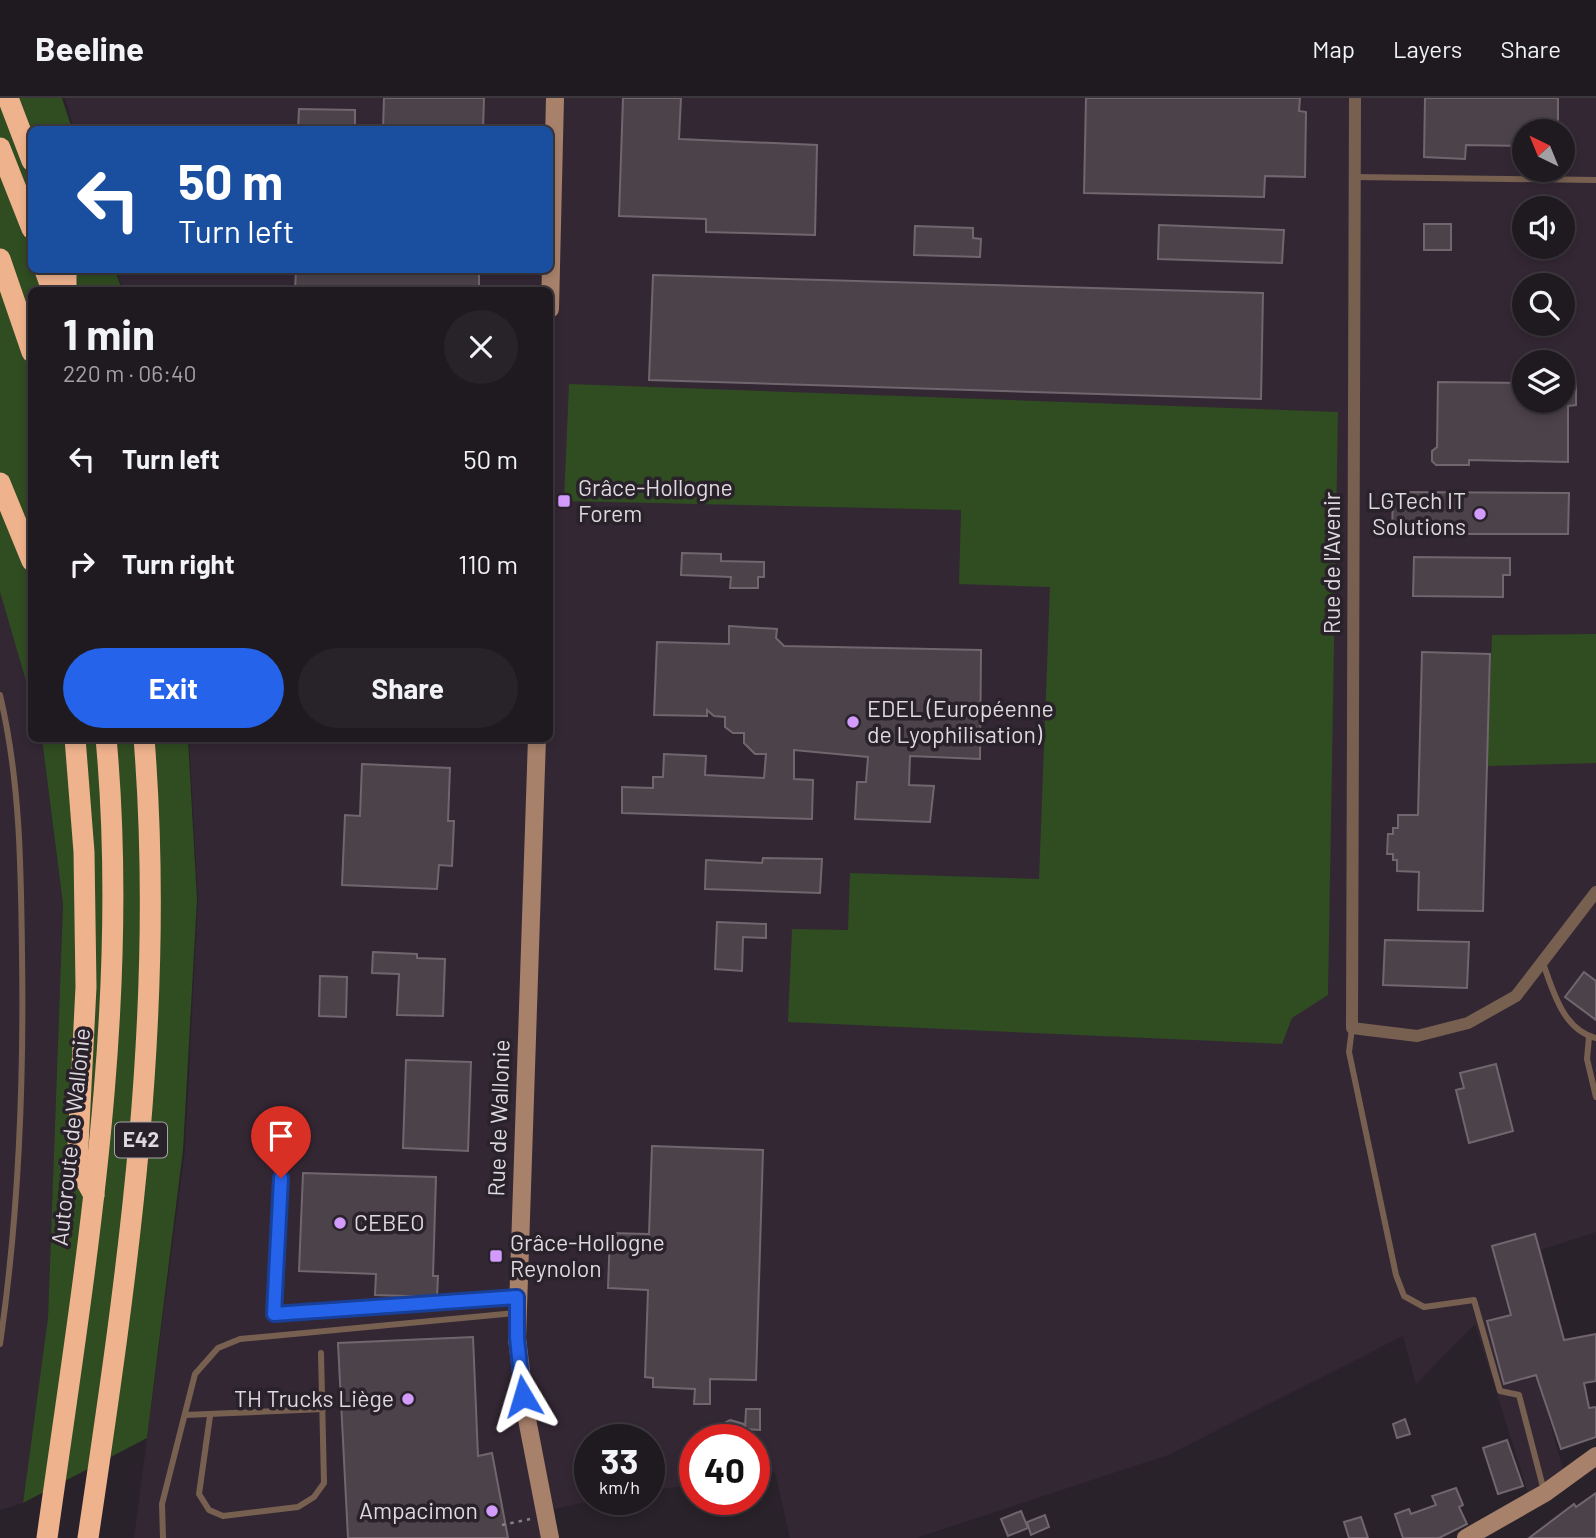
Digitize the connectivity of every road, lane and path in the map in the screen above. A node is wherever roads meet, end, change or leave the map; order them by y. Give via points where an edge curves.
1 (8, 98) edge
2 (555, 98) edge
3 (1355, 98) edge
4 (0, 148) edge
5 (28, 150) edge
6 (1354, 177) junction
7 (1596, 180) edge
8 (553, 182) edge
9 (28, 219) edge
10 (0, 259) edge
11 (28, 340) edge
12 (0, 483) edge
13 (28, 551) edge
14 (0, 695) edge
15 (75, 742) edge
16 (106, 742) edge
17 (144, 742) edge
18 (537, 742) edge
19 (1596, 892) edge
20 (1543, 961) junction
21 (1352, 1028) junction
22 (1592, 1037) edge
23 (1596, 1097) edge
24 (281, 1178) dead end
25 (94, 1195) junction
26 (517, 1305) junction
27 (0, 1344) edge
28 (321, 1353) dead end
29 (323, 1409) junction
30 (185, 1415) junction
31 (210, 1416) junction
32 (1596, 1456) edge
33 (1545, 1493) junction
34 (544, 1516) junction
35 (502, 1525) dead end
36 (1492, 1532) edge
37 (47, 1538) edge
38 (88, 1538) edge
39 (163, 1538) edge
40 (551, 1538) edge
41 (1466, 1538) edge

1 - 5 highway
2 - 8 street
3 - 6 street, Rue de l'Avenir
4 - 9 highway
6 - 7 lane
6 - 21 street, Rue de l'Avenir
10 - 11 highway
12 - 13 highway
14 - 27 lane via 18,802 24,1082 12,1264
15 - 25 highway via 84,852 86,987 77,1165
16 - 25 highway, Autoroute de Wallonie / E42 via 113,971
17 - 38 highway, E42 via 152,946 145,1106
18 - 26 street, Rue de Wallonie
19 - 20 street
20 - 21 street via 1516,996 1468,1023 1417,1036
20 - 22 lane via 1560,1010
21 - 33 lane via 1349,1052 1404,1296 1424,1307 1474,1300 1500,1391 1519,1395
22 - 23 lane via 1587,1059
24 - 26 lane via 274,1314
25 - 37 highway, Autoroute de Wallonie / E42
26 - 30 lane via 240,1339 218,1348 195,1374
26 - 34 street, Rue de Wallonie via 520,1378
28 - 29 lane
29 - 31 lane
29 - 31 lane via 324,1483 314,1497 298,1507 223,1516 209,1510 199,1494
30 - 31 lane
30 - 39 lane via 162,1504
32 - 33 street
33 - 36 street
34 - 35 path
34 - 40 street, Rue de Wallonie
36 - 41 street

